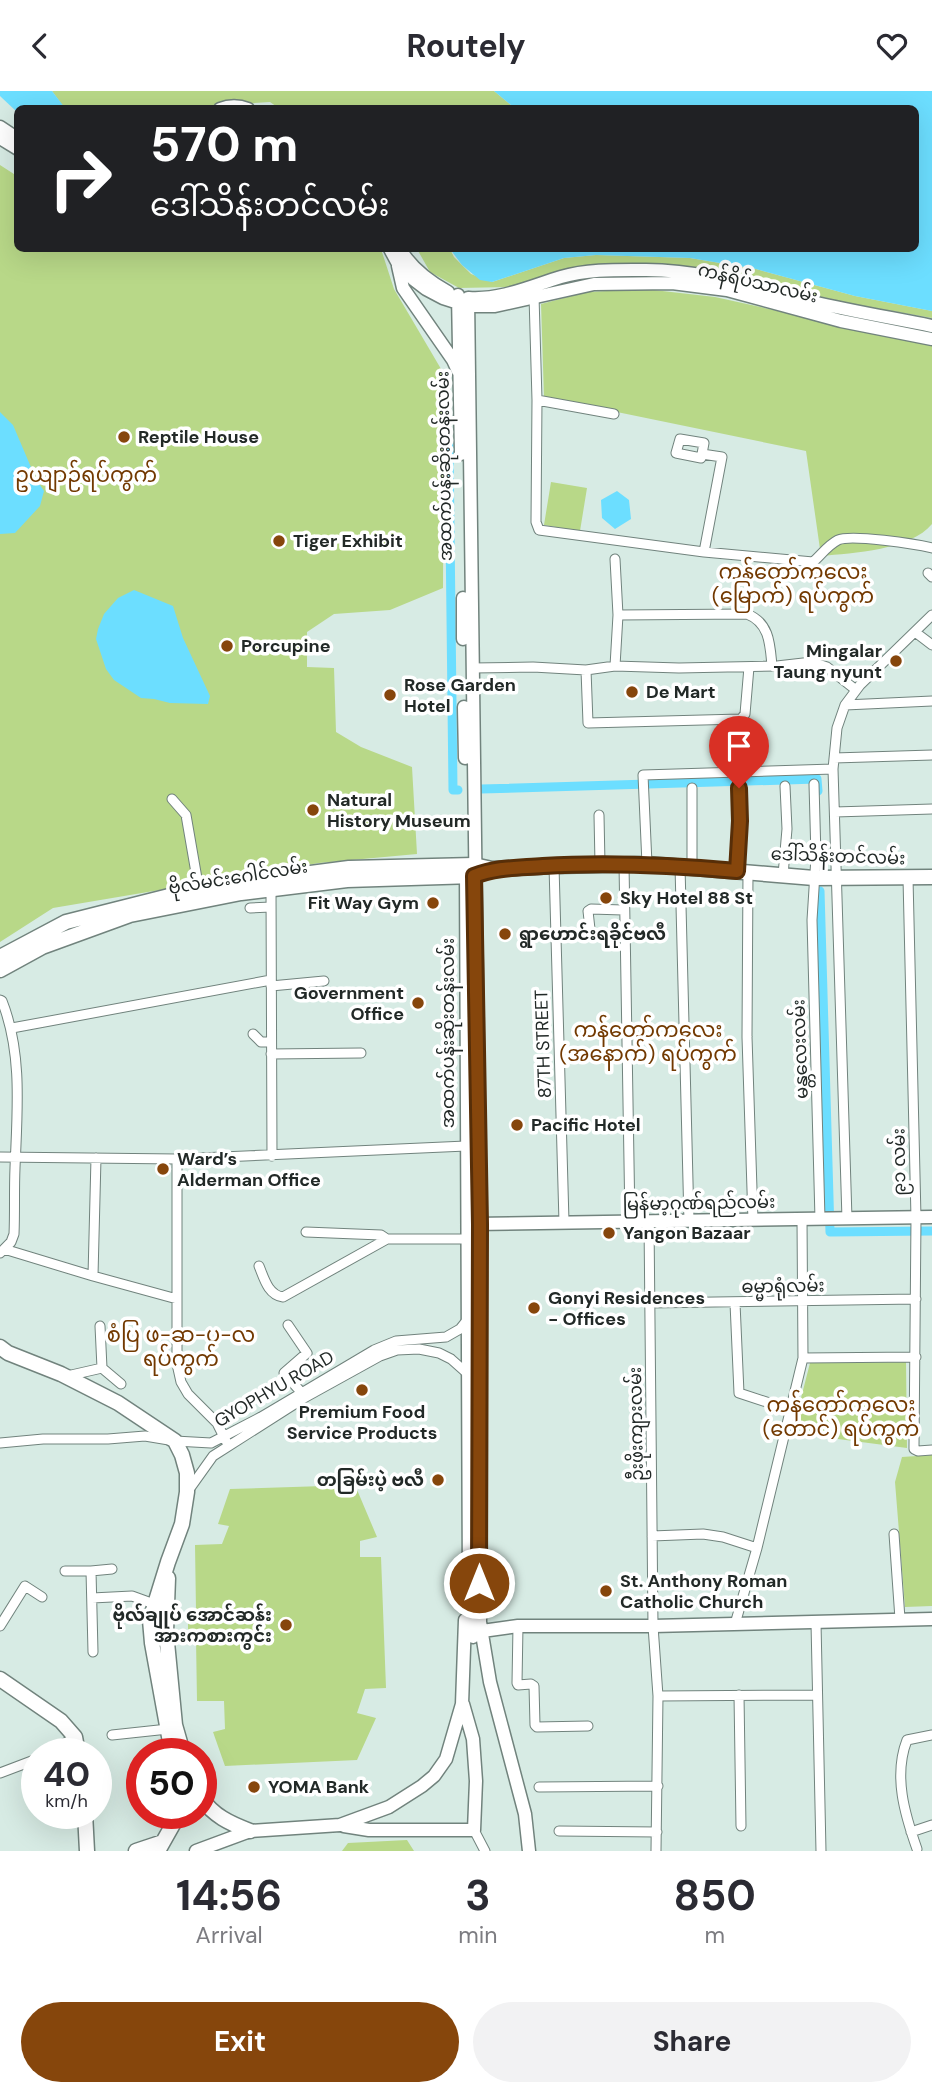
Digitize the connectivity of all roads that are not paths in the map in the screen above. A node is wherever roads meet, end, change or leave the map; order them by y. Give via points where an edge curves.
1 (0, 127) edge
2 (11, 141) edge
3 (392, 252) edge
4 (402, 252) edge
5 (397, 263) junction
6 (534, 296) junction
7 (463, 301) junction
8 (932, 326) edge
9 (932, 339) edge
10 (460, 378) junction
11 (537, 400) junction
12 (614, 414) dead end
13 (465, 415) junction
14 (702, 454) dead end
15 (932, 548) edge
16 (704, 552) junction
17 (615, 559) dead end
18 (618, 615) junction
19 (932, 615) edge
20 (915, 632) junction
21 (932, 645) edge
22 (615, 666) junction
23 (772, 666) junction
24 (749, 667) junction
25 (468, 668) junction
26 (586, 670) junction
27 (856, 690) junction
28 (932, 701) edge
29 (845, 705) junction
30 (932, 755) edge
31 (834, 758) junction
32 (833, 769) junction
33 (814, 784) dead end
34 (785, 786) dead end
35 (692, 788) dead end
36 (739, 788) dead end
37 (172, 799) dead end
38 (932, 809) edge
39 (835, 812) junction
40 (599, 815) dead end
41 (600, 864) junction
42 (624, 864) junction
43 (647, 864) junction
44 (554, 866) junction
45 (686, 866) junction
46 (470, 871) junction
47 (743, 871) junction
48 (783, 875) junction
49 (932, 877) edge
50 (814, 878) junction
51 (908, 878) junction
52 (838, 879) junction
53 (265, 886) junction
54 (199, 890) junction
55 (271, 907) junction
56 (250, 908) dead end
57 (623, 910) junction
58 (590, 929) dead end
59 (0, 957) edge
60 (0, 970) edge
61 (324, 981) dead end
62 (271, 983) junction
63 (0, 1000) edge
64 (12, 1028) junction
65 (253, 1034) dead end
66 (271, 1042) junction
67 (361, 1053) dead end
68 (271, 1054) junction
69 (472, 1082) junction
70 (466, 1146) junction
71 (16, 1156) junction
72 (272, 1156) junction
73 (0, 1157) edge
74 (96, 1158) junction
75 (177, 1159) junction
76 (932, 1217) edge
77 (916, 1218) junction
78 (803, 1219) junction
79 (820, 1219) junction
80 (847, 1219) junction
81 (753, 1220) junction
82 (630, 1221) junction
83 (649, 1221) junction
84 (689, 1221) junction
85 (564, 1222) junction
86 (473, 1224) junction
87 (306, 1232) dead end
88 (387, 1239) junction
89 (466, 1240) junction
90 (2, 1251) edge
91 (258, 1266) dead end
92 (93, 1276) junction
93 (177, 1299) junction
94 (916, 1299) junction
95 (804, 1302) junction
96 (650, 1303) junction
97 (735, 1303) junction
98 (468, 1319) junction
99 (288, 1325) dead end
100 (100, 1326) dead end
101 (0, 1347) edge
102 (916, 1357) junction
103 (803, 1358) junction
104 (102, 1368) junction
105 (469, 1375) junction
106 (66, 1377) junction
107 (121, 1384) dead end
108 (301, 1392) junction
109 (791, 1410) junction
110 (175, 1441) junction
111 (226, 1441) junction
112 (0, 1443) edge
113 (932, 1450) edge
114 (187, 1492) junction
115 (894, 1534) dead end
116 (652, 1536) junction
117 (757, 1548) junction
118 (168, 1562) junction
119 (113, 1569) dead end
120 (65, 1571) dead end
121 (91, 1571) junction
122 (42, 1597) dead end
123 (92, 1598) junction
124 (154, 1604) junction
125 (480, 1606) junction
126 (900, 1619) junction
127 (932, 1619) edge
128 (816, 1623) junction
129 (735, 1624) junction
130 (0, 1626) edge
131 (653, 1626) junction
132 (514, 1627) junction
133 (472, 1633) junction
134 (93, 1653) dead end
135 (0, 1679) edge
136 (739, 1695) junction
137 (817, 1695) junction
138 (659, 1696) junction
139 (462, 1704) junction
140 (588, 1727) dead end
141 (168, 1729) junction
142 (112, 1735) dead end
143 (932, 1735) edge
144 (75, 1737) edge
145 (170, 1738) edge
146 (179, 1738) edge
147 (474, 1739) junction
148 (448, 1753) junction
149 (21, 1765) edge
150 (0, 1773) edge
151 (658, 1786) junction
152 (539, 1787) dead end
153 (217, 1815) edge
154 (340, 1825) junction
155 (932, 1825) edge
156 (741, 1826) dead end
157 (86, 1829) edge
158 (170, 1829) edge
159 (474, 1830) junction
160 (250, 1831) junction
161 (559, 1831) dead end
162 (657, 1832) junction
163 (911, 1832) junction
164 (161, 1846) edge
165 (917, 1849) edge
166 (88, 1851) edge
167 (136, 1851) edge
168 (196, 1851) edge
169 (485, 1851) edge
170 (529, 1851) edge
171 (656, 1851) edge
172 (821, 1851) edge

1 - 2 main road
3 - 5 main road, ကန်ရိပ်သာလမ်း
4 - 7 main road via 421,274
5 - 7 main road, ကန်ရိပ်သာလမ်း via 426,289
5 - 10 main road via 403,288 453,360
6 - 7 main road, ကန်ရိပ်သာလမ်း via 495,306
6 - 9 main road, ကန်ရိပ်သာလမ်း via 594,284 692,285
6 - 11 street
7 - 8 main road via 496,297 589,272 650,270 764,288
7 - 10 main road, အထက်ပန်းဆိုးတန်းလမ်း
7 - 13 main road, အထက်ပန်းဆိုးတန်းလမ်း
10 - 13 main road, အထက်ပန်းဆိုးတန်းလမ်း
11 - 12 street
11 - 16 street via 539,530
13 - 25 main road, အထက်ပန်းဆိုးတန်းလမ်း
14 - 16 street via 722,457
15 - 16 street via 843,538 813,562
17 - 18 street
18 - 22 street
18 - 23 street via 747,614 761,621 766,630
19 - 20 street
20 - 21 street
20 - 27 street
22 - 24 street
22 - 26 street
23 - 24 street
23 - 27 street via 812,662 827,667
24 - 26 street via 741,719 608,723 588,723
25 - 26 street
25 - 46 main road, အထက်ပန်းဆိုးတန်းလမ်း
27 - 29 street
28 - 29 street
29 - 31 street
30 - 31 street
31 - 32 street
32 - 39 street
32 - 43 street via 643,775
33 - 50 street, မန္တလေးလမ်း
34 - 48 street
35 - 45 street
36 - 47 street
37 - 54 street via 186,815
38 - 39 street
39 - 52 street
40 - 41 street
41 - 42 main road, ဒေါ်သိန်းတင်လမ်း
41 - 44 main road, ဒေါ်သိန်းတင်လမ်း
42 - 43 main road, ဒေါ်သိန်းတင်လမ်း
42 - 57 street
43 - 45 main road, ဒေါ်သိန်းတင်လမ်း
44 - 46 main road, ဒေါ်သိန်းတင်လမ်း
44 - 85 street, 87TH STREET
45 - 47 main road, ဒေါ်သိန်းတင်လမ်း
45 - 84 street
46 - 53 main road, ဗိုလ်မင်းဂေါင်လမ်း
46 - 53 main road via 418,866 348,868
46 - 69 main road, အထက်ပန်းဆိုးတန်းလမ်း
47 - 48 main road, ဒေါ်သိန်းတင်လမ်း
47 - 81 street
48 - 50 main road, ဒေါ်သိန်းတင်လမ်း
49 - 51 main road, ဒေါ်သိန်းတင်လမ်း
50 - 52 main road, ဒေါ်သိန်းတင်လမ်း
50 - 79 street, မန္တလေးလမ်း
51 - 52 main road, ဒေါ်သိန်းတင်လမ်း
51 - 77 street, ၉၁ လမ်း
52 - 80 street
53 - 54 main road
53 - 55 street
53 - 60 main road, ဗိုလ်မင်းဂေါင်လမ်း via 130,915 42,947
54 - 59 main road via 66,922
55 - 56 street
55 - 62 street
57 - 58 street via 591,909
57 - 82 street
61 - 62 street
62 - 64 street
62 - 66 street
63 - 64 street
64 - 71 street
65 - 66 street via 261,1042
66 - 68 street
67 - 68 street
68 - 72 street
69 - 70 main road, အထက်ပန်းဆိုးတန်းလမ်း
69 - 86 main road, အထက်ပန်းဆိုးတန်းလမ်း
70 - 72 street
70 - 86 main road, အထက်ပန်းဆိုးတန်းလမ်း
71 - 73 street
71 - 74 street
71 - 90 street via 14,1234
72 - 75 street
74 - 75 street
74 - 92 street
75 - 93 street
76 - 77 main road, မြန်မာ့ဂုဏ်ရည်လမ်း
77 - 80 main road, မြန်မာ့ဂုဏ်ရည်လမ်း
77 - 94 street, ၉၁ လမ်း
78 - 79 main road, မြန်မာ့ဂုဏ်ရည်လမ်း
78 - 81 main road, မြန်မာ့ဂုဏ်ရည်လမ်း
78 - 95 street
79 - 80 main road, မြန်မာ့ဂုဏ်ရည်လမ်း
81 - 84 main road, မြန်မာ့ဂုဏ်ရည်လမ်း
82 - 83 main road, မြန်မာ့ဂုဏ်ရည်လမ်း
82 - 85 main road, မြန်မာ့ဂုဏ်ရည်လမ်း
83 - 84 main road, မြန်မာ့ဂုဏ်ရည်လမ်း
83 - 96 street, ဦးဖိုးကျားလမ်း
85 - 86 main road, မြန်မာ့ဂုဏ်ရည်လမ်း
86 - 89 main road, အထက်ပန်းဆိုးတန်းလမ်း
86 - 125 main road, အထက်ပန်းဆိုးတန်းလမ်း
87 - 88 street
88 - 89 street
88 - 91 street via 283,1297 268,1288
89 - 98 main road, အထက်ပန်းဆိုးတန်းလမ်း
90 - 92 street
92 - 93 street
93 - 111 street via 181,1382 217,1423
94 - 95 street, ဓမ္မာရုံလမ်း
94 - 102 street, ၉၁ လမ်း
95 - 97 street, ဓမ္မာရုံလမ်း
95 - 103 street
96 - 97 street, ဓမ္မာရုံလမ်း
96 - 116 street, ဦးဖိုးကျားလမ်း
97 - 109 street via 739,1393
98 - 105 main road, အထက်ပန်းဆိုးတန်းလမ်း
98 - 108 street, GYOPHYU ROAD via 446,1337 396,1341 374,1350
99 - 108 street via 307,1353 284,1373
100 - 104 street
101 - 106 main road
102 - 103 street
102 - 113 street, ၉၁ လမ်း via 914,1449
103 - 109 street
104 - 106 street
104 - 107 street
105 - 111 street, GYOPHYU ROAD via 439,1353 397,1350
105 - 133 main road, အထက်ပန်းဆိုးတန်းလမ်း via 468,1592
106 - 110 main road
108 - 111 street, GYOPHYU ROAD
109 - 117 street
110 - 111 street, GYOPHYU ROAD
110 - 112 street, GYOPHYU ROAD via 145,1436
110 - 114 main road via 187,1473
111 - 114 street, GYOPHYU ROAD
114 - 118 main road via 182,1524
115 - 126 street
116 - 117 street via 703,1534
116 - 131 street, ဦးဖိုးကျားလမ်း
117 - 129 street
118 - 124 main road
118 - 146 main road via 166,1632
119 - 121 street
120 - 121 street
121 - 123 street
122 - 130 street via 25,1586
123 - 124 street via 132,1596
123 - 134 street
124 - 141 main road via 152,1643
125 - 132 main road via 489,1617
125 - 133 main road, အထက်ပန်းဆိုးတန်းလမ်း
126 - 127 main road
126 - 128 main road
128 - 129 main road
128 - 137 street
129 - 131 main road
131 - 132 main road
131 - 138 street, ဦးဖိုးကျားလမ်း
132 - 133 main road
132 - 140 street via 517,1683 534,1686 535,1725
133 - 139 main road
133 - 170 main road, အထက်ပန်းဆိုးတန်းလမ်း via 520,1790
135 - 144 main road via 61,1721
136 - 137 street
136 - 138 street
136 - 156 street
137 - 172 street
138 - 151 street, ဦးဖိုးကျားလမ်း
139 - 147 main road
139 - 148 main road
141 - 142 street
141 - 145 main road
143 - 163 street via 907,1741 904,1750 901,1788
147 - 148 main road
147 - 159 main road
148 - 154 main road via 434,1776 408,1797
149 - 150 street
151 - 152 street
151 - 162 street, ဦးဖိုးကျားလမ်း
153 - 160 main road
154 - 159 main road via 369,1831
154 - 160 main road
155 - 163 street
157 - 166 main road
158 - 164 main road
159 - 169 street
160 - 168 main road
161 - 162 street
162 - 171 street, ဦးဖိုးကျားလမ်း
163 - 165 street
164 - 167 main road

